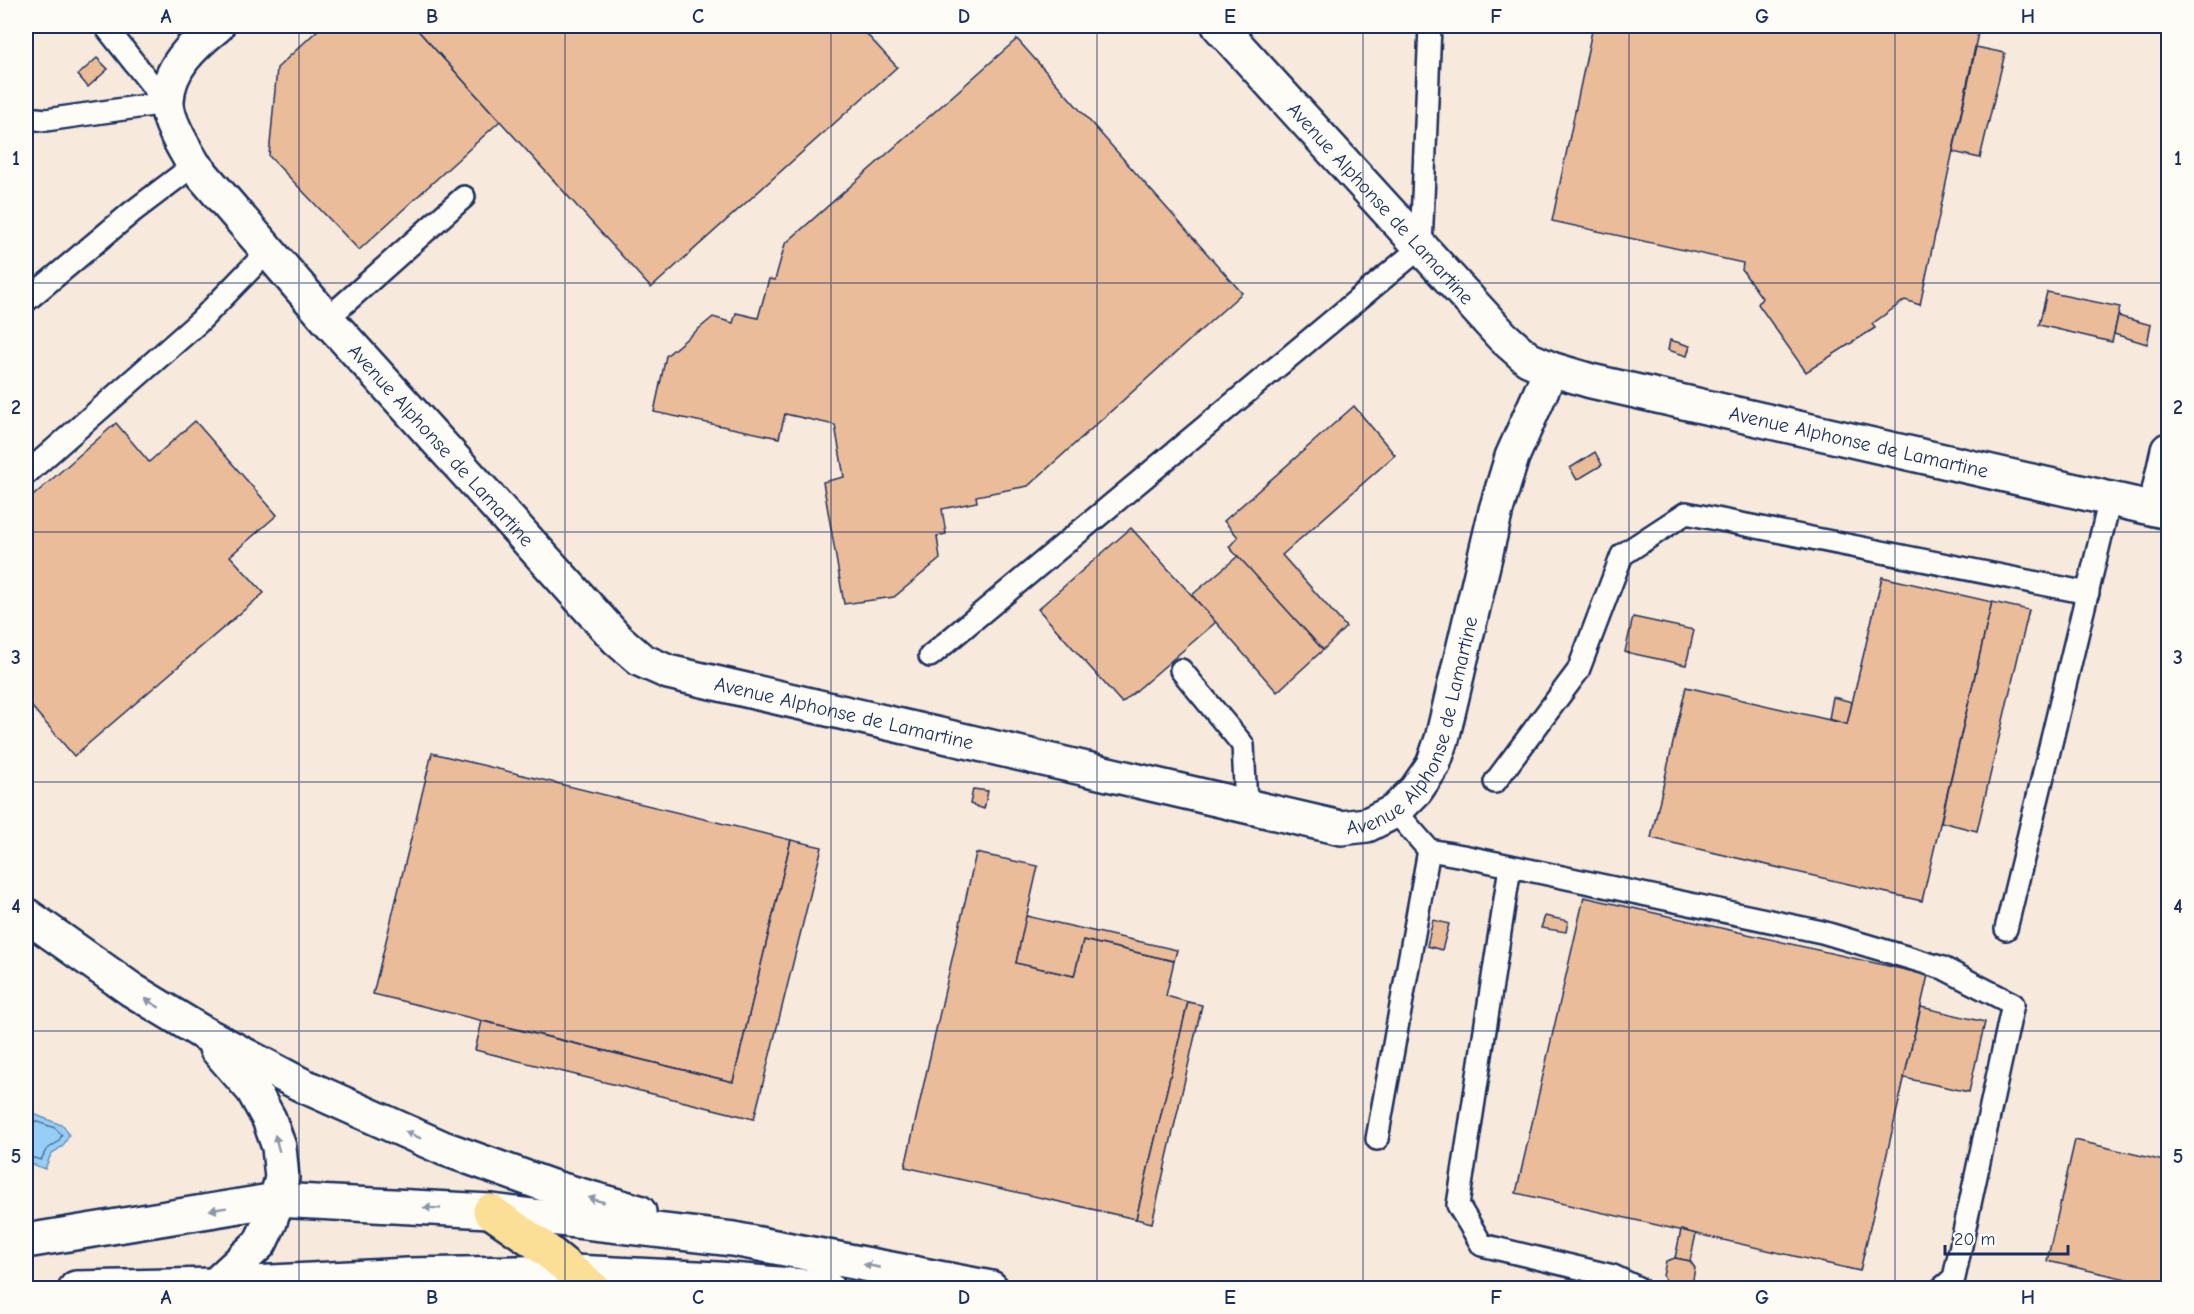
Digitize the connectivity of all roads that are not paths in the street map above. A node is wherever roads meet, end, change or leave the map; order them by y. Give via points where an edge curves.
1 (105, 26) edge
2 (217, 26) edge
3 (1220, 26) edge
4 (1430, 26) edge
5 (166, 103) junction
6 (26, 118) edge
7 (194, 165) junction
8 (464, 197) dead end
9 (1421, 247) junction
10 (268, 251) junction
11 (26, 301) edge
12 (327, 319) junction
13 (1551, 369) junction
14 (2169, 450) edge
15 (26, 474) edge
16 (2110, 499) junction
17 (2162, 511) edge
18 (2088, 592) junction
19 (930, 656) dead end
20 (1181, 669) dead end
21 (1495, 782) dead end
22 (1246, 805) junction
23 (1395, 811) junction
24 (1429, 850) junction
25 (1510, 867) junction
26 (26, 915) edge
27 (2006, 929) dead end
28 (202, 1033) junction
29 (1377, 1139) dead end
30 (276, 1200) junction
31 (490, 1211) junction
32 (733, 1239) junction
33 (26, 1241) edge
34 (583, 1280) edge
35 (215, 1285) junction
36 (76, 1288) edge
37 (827, 1288) edge
38 (991, 1288) edge
39 (1638, 1288) edge
40 (1942, 1288) edge

1 - 5 lane
2 - 5 street via 192,46 180,63
3 - 9 street, Avenue Alphonse de Lamartine
4 - 9 lane
5 - 6 lane via 46,120
5 - 7 street, Avenue Alphonse de Lamartine via 178,138
7 - 10 street, Avenue Alphonse de Lamartine
7 - 11 lane
8 - 12 lane
9 - 13 street, Avenue Alphonse de Lamartine via 1503,337 1528,359
9 - 19 lane
10 - 12 street, Avenue Alphonse de Lamartine
10 - 15 lane via 199,322
12 - 22 street, Avenue Alphonse de Lamartine via 640,660 668,672
13 - 16 street, Avenue Alphonse de Lamartine via 1602,384
13 - 23 street, Avenue Alphonse de Lamartine via 1512,457 1496,510 1433,765
14 - 17 street
16 - 17 street, Avenue Alphonse de Lamartine
16 - 18 lane
18 - 21 lane via 1686,513 1622,555 1578,671
18 - 27 lane
20 - 22 lane via 1243,745
22 - 23 street, Avenue Alphonse de Lamartine via 1341,828 1367,825
23 - 24 lane
24 - 25 lane
24 - 29 lane
25 - 39 lane via 1458,1205 1482,1245 1613,1276
25 - 40 lane via 1822,932 1943,968 2013,1004 1954,1278
28 -> 26 street via 132,990
30 -> 28 street via 282,1178 279,1148 269,1119 253,1090
32 -> 28 street via 552,1187 443,1148 302,1085
31 -> 30 street
30 -> 33 street
30 - 35 street via 260,1244
31 - 32 street
31 - 34 highway
38 -> 32 street
34 - 35 street via 408,1275
34 - 37 street via 718,1280
35 - 36 street

